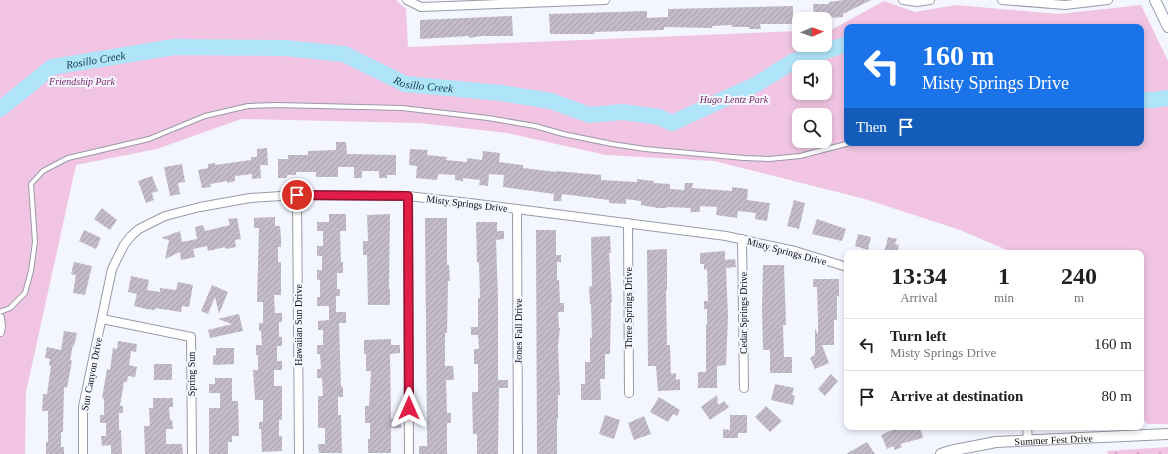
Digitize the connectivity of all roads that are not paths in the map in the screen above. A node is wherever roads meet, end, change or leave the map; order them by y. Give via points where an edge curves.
1 (407, 0) edge
2 (605, 0) edge
3 (903, 0) edge
4 (930, 0) edge
5 (1002, 0) edge
6 (1108, 0) edge
7 (1155, 0) edge
8 (1016, 1) edge
9 (1168, 27) edge
10 (844, 145) edge
11 (297, 195) junction
12 (408, 196) junction
13 (517, 209) junction
14 (628, 223) junction
15 (742, 239) junction
16 (844, 266) edge
17 (0, 312) edge
18 (0, 318) edge
19 (102, 319) junction
20 (0, 332) edge
21 (744, 388) dead end
22 (629, 393) dead end
23 (1027, 430) edge
24 (1168, 434) edge
25 (1028, 440) junction
26 (84, 454) edge
27 (192, 454) edge
28 (299, 454) edge
29 (409, 454) edge
30 (518, 454) edge
31 (941, 454) edge

1 - 2 street via 421,7
3 - 4 street
5 - 8 street
6 - 8 street via 1065,5
7 - 9 street
10 - 17 lane via 800,156 744,158 645,149 488,118 402,108 276,104 248,106 205,116 149,139 68,158 43,171 31,184 35,242 25,293 10,308
11 - 12 street, Misty Springs Drive
11 - 19 street, Misty Springs Drive via 250,198 200,207 165,216 140,229 124,245 115,262
11 - 28 street, Hawaiian Sun Drive
12 - 13 street, Misty Springs Drive
12 - 29 street
13 - 14 street, Misty Springs Drive
13 - 30 street, Jones Fall Drive
14 - 15 street, Misty Springs Drive
14 - 22 street, Three Springs Drive
15 - 16 street, Misty Springs Drive via 795,251
15 - 21 street, Cedar Springs Drive
18 - 20 street
19 - 26 street, Sun Canyon Drive via 84,406
19 - 27 street, Spring Sun via 191,337
23 - 25 street
24 - 25 street, Summer Fest Drive
25 - 31 street, Summer Fest Drive via 996,442

